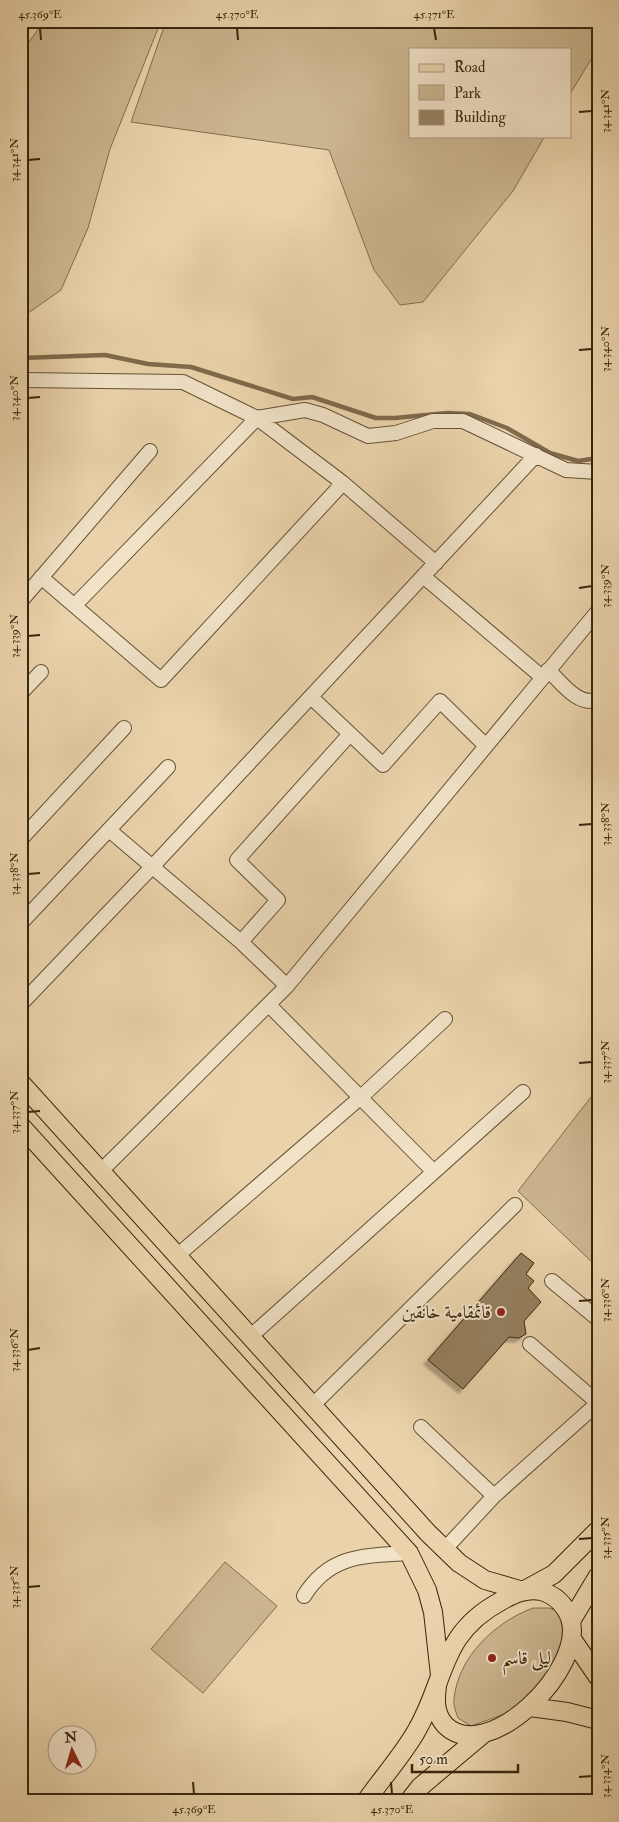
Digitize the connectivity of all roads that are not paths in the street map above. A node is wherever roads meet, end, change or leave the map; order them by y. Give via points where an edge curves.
1 (21, 380) edge
2 (258, 418) junction
3 (150, 451) dead end
4 (536, 455) junction
5 (598, 472) edge
6 (343, 483) junction
7 (436, 563) junction
8 (423, 576) junction
9 (41, 577) junction
10 (21, 601) edge
11 (75, 606) junction
12 (598, 610) edge
13 (592, 628) edge
14 (41, 672) dead end
15 (545, 674) junction
16 (21, 693) edge
17 (311, 697) junction
18 (598, 698) edge
19 (124, 728) dead end
20 (350, 734) junction
21 (486, 745) junction
22 (168, 767) dead end
23 (109, 830) junction
24 (21, 839) edge
25 (152, 867) junction
26 (21, 923) edge
27 (241, 942) junction
28 (287, 986) junction
29 (21, 1004) edge
30 (269, 1005) junction
31 (445, 1019) dead end
32 (21, 1083) edge
33 (523, 1092) dead end
34 (360, 1098) junction
35 (21, 1126) edge
36 (101, 1171) junction
37 (433, 1172) junction
38 (515, 1205) dead end
39 (178, 1256) junction
40 (552, 1280) dead end
41 (598, 1319) edge
42 (256, 1341) junction
43 (530, 1344) dead end
44 (239, 1366) junction
45 (598, 1403) edge
46 (314, 1405) junction
47 (421, 1427) dead end
48 (494, 1496) junction
49 (598, 1530) edge
50 (444, 1550) junction
51 (408, 1553) junction
52 (598, 1576) edge
53 (522, 1591) junction
54 (304, 1596) dead end
55 (571, 1622) junction
56 (572, 1639) junction
57 (598, 1677) edge
58 (438, 1680) junction
59 (530, 1707) junction
60 (598, 1720) edge
61 (483, 1734) junction
62 (366, 1801) edge
63 (409, 1801) edge

1 - 2 street via 183,382
2 - 4 street via 305,410 368,436 396,433 433,421 463,421
2 - 6 street
2 - 11 street
3 - 9 street
4 - 5 street via 566,470
4 - 7 street
6 - 7 street
6 - 11 street via 161,680
7 - 8 street
8 - 15 street
8 - 17 street
9 - 10 street
9 - 11 street
12 - 13 street
13 - 15 street
14 - 16 street
15 - 18 street via 581,700 590,702
15 - 21 street
17 - 20 street
17 - 25 street
19 - 24 street
20 - 21 street via 383,765 440,702
20 - 27 street via 236,860 278,900
21 - 28 street
22 - 23 street
23 - 25 street
23 - 26 street
25 - 27 street
25 - 29 street
27 - 28 street
28 - 30 street
30 - 34 street
30 - 36 street
31 - 34 street
32 - 36 main road
33 - 37 street
34 - 37 street
34 - 39 street
35 - 44 main road
36 - 39 main road
37 - 42 street
38 - 46 street
39 - 42 main road
40 - 41 street
42 - 44 main road
42 - 46 main road
43 - 45 street
44 - 51 main road
45 - 48 street
46 - 50 main road
47 - 48 street
48 - 50 street
49 - 53 main road via 554,1574
50 - 53 main road via 485,1580
51 - 54 street via 344,1560 317,1578
51 - 58 main road via 427,1590 433,1612
52 - 55 main road
53 - 55 main road via 549,1594 563,1605
53 - 58 main road via 492,1606 464,1629 450,1650
55 - 56 main road
56 - 57 main road
56 - 59 main road via 559,1672
58 - 61 main road via 436,1710 441,1721 460,1734
58 - 62 main road via 416,1732
59 - 60 main road
59 - 61 main road
61 - 63 main road via 420,1787

